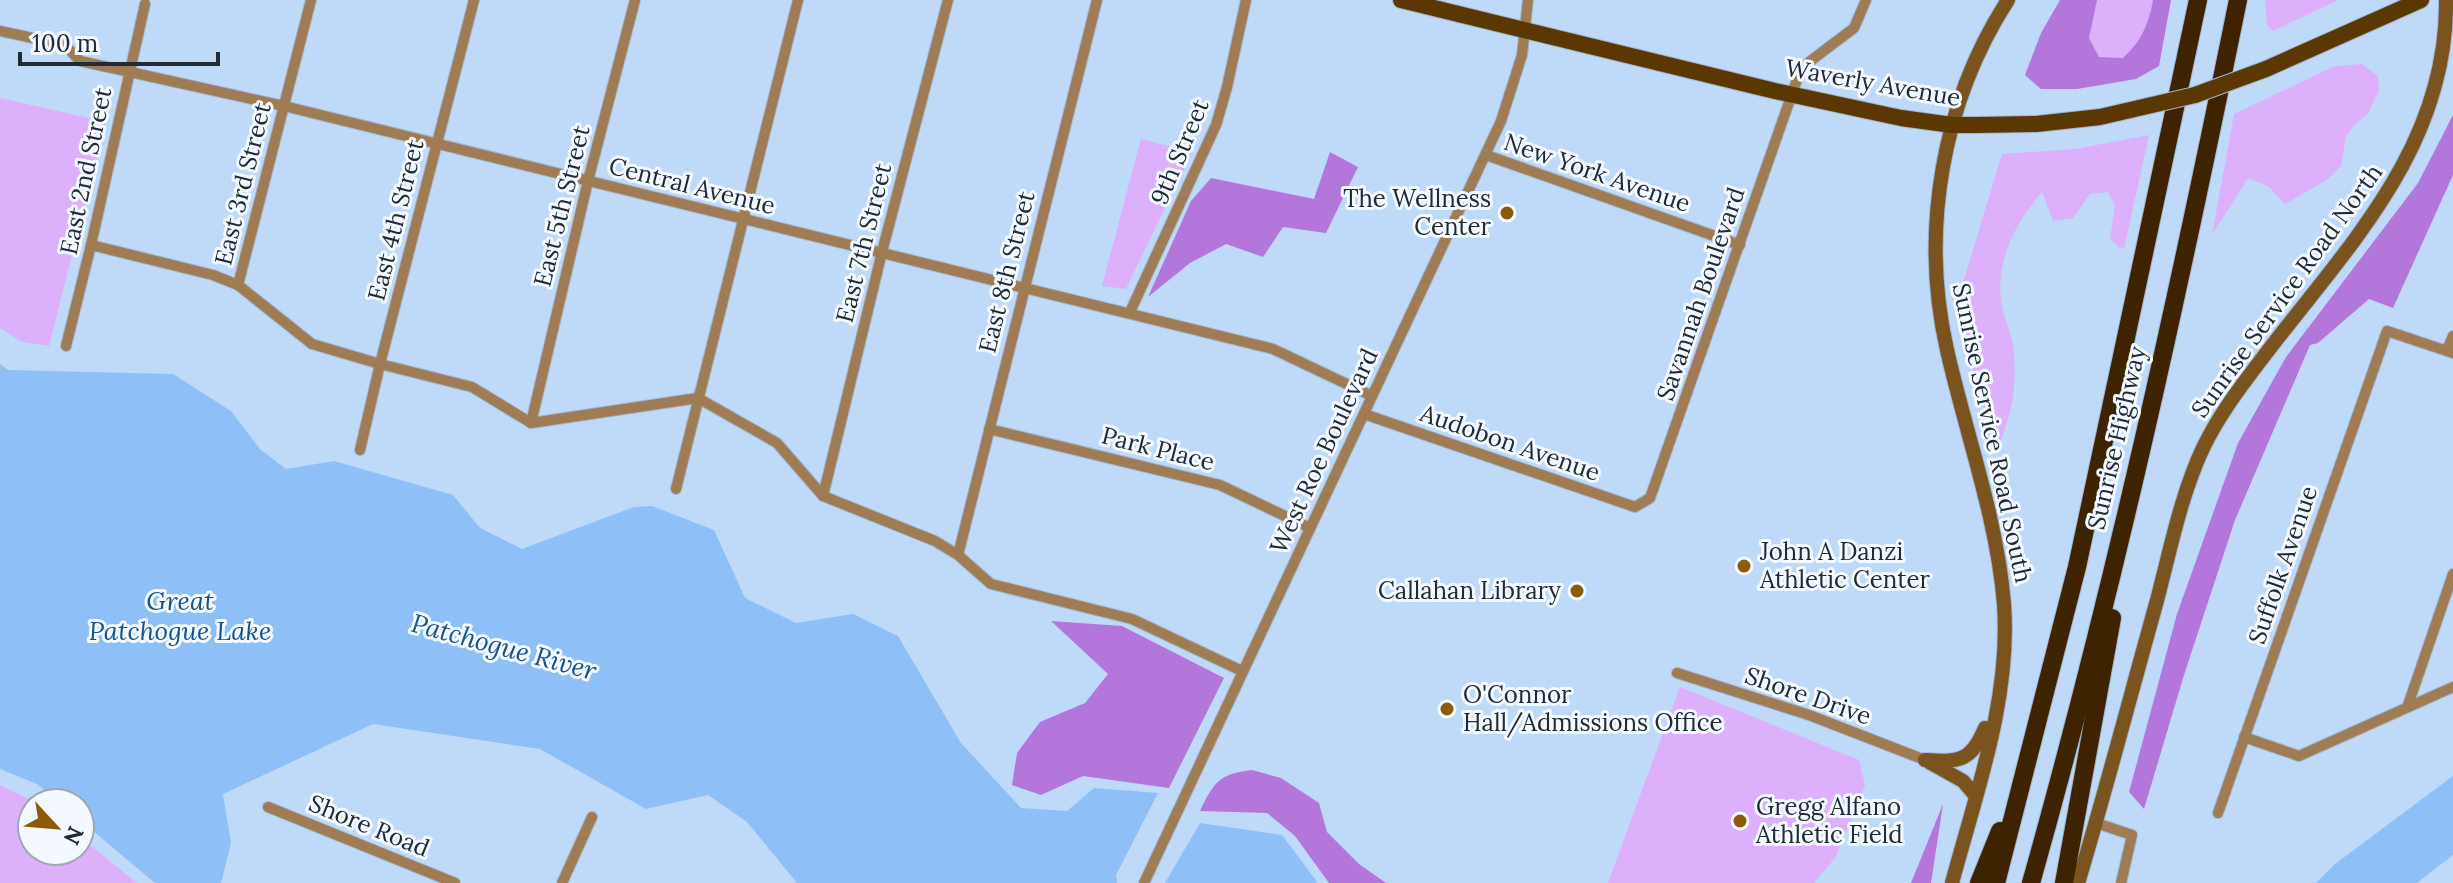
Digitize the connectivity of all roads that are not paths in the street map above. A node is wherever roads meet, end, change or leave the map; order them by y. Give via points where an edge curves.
1 (311, 0) edge
2 (474, 0) edge
3 (635, 0) edge
4 (798, 0) edge
5 (948, 0) edge
6 (1097, 0) edge
7 (1246, 0) edge
8 (1401, 0) edge
9 (1528, 0) edge
10 (1866, 0) edge
11 (2008, 0) edge
12 (2198, 0) edge
13 (2238, 0) edge
14 (2421, 0) edge
15 (2446, 0) edge
16 (145, 4) dead end
17 (0, 31) edge
18 (1524, 31) junction
19 (128, 72) junction
20 (1793, 94) junction
21 (284, 106) junction
22 (1952, 125) junction
23 (436, 144) junction
24 (1486, 155) junction
25 (588, 181) junction
26 (744, 219) junction
27 (91, 245) junction
28 (1740, 245) junction
29 (882, 252) junction
30 (238, 285) junction
31 (1024, 286) junction
32 (1130, 312) junction
33 (2453, 336) edge
34 (66, 346) dead end
35 (2450, 352) edge
36 (380, 364) junction
37 (1372, 396) junction
38 (698, 398) junction
39 (1364, 414) junction
40 (531, 423) junction
41 (989, 429) junction
42 (360, 450) dead end
43 (2134, 473) junction
44 (676, 489) dead end
45 (823, 496) junction
46 (1643, 505) joint
47 (1310, 528) junction
48 (958, 555) junction
49 (2453, 574) edge
50 (1242, 671) junction
51 (1677, 673) dead end
52 (2002, 687) junction
53 (2453, 687) edge
54 (2408, 705) junction
55 (2244, 737) junction
56 (2031, 754) junction
57 (1925, 760) junction
58 (1975, 795) junction
59 (268, 807) dead end
60 (2218, 813) dead end
61 (592, 817) dead end
62 (2096, 823) junction
63 (455, 883) edge
64 (562, 883) edge
65 (1144, 883) edge
66 (1952, 883) edge
67 (1979, 883) edge
68 (1996, 883) edge
69 (2031, 883) edge
70 (2064, 883) edge
71 (2078, 883) edge
72 (2121, 883) edge

1 - 21 street, East 3rd Street
2 - 23 street, East 4th Street
3 - 25 street, East 5th Street
4 - 26 street
5 - 29 street, East 7th Street
6 - 31 street, East 8th Street
7 - 32 street, 9th Street via 1216,125
8 - 18 main road, Waverly Avenue
9 - 18 street, West Roe Boulevard
10 - 20 street, Savannah Boulevard via 1854,28 1809,62
11 - 22 main road, Sunrise Service Road South via 1979,53
12 - 56 highway, Sunrise Highway via 2099,473
13 - 43 highway, Sunrise Highway
14 - 22 main road, Waverly Avenue, bridge via 2206,91 2100,117
15 - 62 main road, Sunrise Service Road North via 2436,82 2398,178 2228,404 2194,469
16 - 19 street, East 2nd Street
17 - 19 street, Central Avenue via 65,45 80,61
18 - 20 main road, Waverly Avenue
18 - 24 street, West Roe Boulevard via 1512,92
19 - 21 street, Central Avenue
19 - 27 street, East 2nd Street
20 - 22 main road, Waverly Avenue
20 - 28 street, Savannah Boulevard
21 - 23 street, Central Avenue
21 - 30 street, East 3rd Street
22 - 52 main road, Sunrise Service Road South via 1938,203 1937,280 1947,349 1994,537 2005,630
23 - 25 street, Central Avenue
23 - 36 street, East 4th Street
24 - 28 street, New York Avenue
24 - 37 street, West Roe Boulevard
25 - 26 street, Central Avenue
25 - 40 street, East 5th Street
26 - 29 street, Central Avenue
26 - 38 street
27 - 30 street
27 - 34 street, East 2nd Street
28 - 46 street, Savannah Boulevard via 1650,498
29 - 31 street, Central Avenue
29 - 45 street, East 7th Street
30 - 36 street via 312,344
31 - 32 street, Central Avenue
31 - 41 street, East 8th Street
32 - 37 street, Central Avenue via 1273,349
33 - 35 street
35 - 55 street, Suffolk Avenue via 2387,331
36 - 40 street via 472,387
36 - 42 street, East 4th Street
37 - 39 street, West Roe Boulevard
38 - 40 street
38 - 44 street
38 - 45 street via 777,443
39 - 46 street, Audobon Avenue via 1635,507
39 - 47 street, West Roe Boulevard
41 - 47 street, Park Place via 1220,485
41 - 48 street, East 8th Street
43 - 69 highway, Sunrise Highway via 2077,718
43 - 70 highway
45 - 48 street
47 - 50 street, West Roe Boulevard
48 - 50 street via 991,584 1132,619
49 - 54 street
50 - 65 street, West Roe Boulevard
51 - 57 street, Shore Drive via 1809,715
52 - 57 main road via 1970,754 1949,761
52 - 58 main road, Sunrise Service Road South
53 - 54 street
54 - 55 street via 2299,756
55 - 60 street, Suffolk Avenue
56 - 67 highway
56 - 68 highway, Sunrise Highway
57 - 58 main road via 1957,776
58 - 66 main road, Sunrise Service Road South
59 - 63 street, Shore Road
61 - 64 street
62 - 71 main road, Sunrise Service Road North
62 - 72 street via 2132,835

